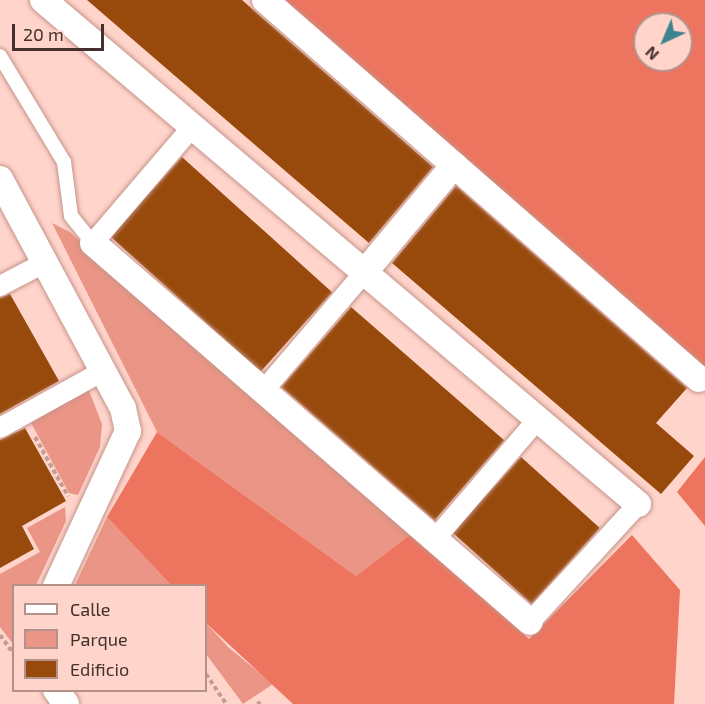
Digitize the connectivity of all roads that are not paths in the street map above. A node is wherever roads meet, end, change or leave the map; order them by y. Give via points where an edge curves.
1 (43, 0) edge
2 (265, 0) edge
3 (0, 56) edge
4 (192, 127) junction
5 (454, 165) junction
6 (0, 179) edge
7 (93, 243) junction
8 (44, 263) junction
9 (363, 274) junction
10 (0, 286) edge
11 (103, 371) junction
12 (699, 379) dead end
13 (264, 390) junction
14 (537, 420) junction
15 (0, 428) edge
16 (638, 504) joint
17 (435, 538) junction
18 (56, 584) edge
19 (531, 622) joint

1 - 4 street
2 - 5 street
3 - 7 lane via 64,162 71,216
4 - 7 street
4 - 9 street
5 - 9 street
5 - 12 street
6 - 8 street
7 - 13 street
8 - 10 street
8 - 11 street
9 - 13 street
9 - 14 street
11 - 15 street
11 - 18 street via 123,408 128,431 121,454 82,523
13 - 17 street
14 - 16 street
14 - 17 street
16 - 19 street
17 - 19 street

